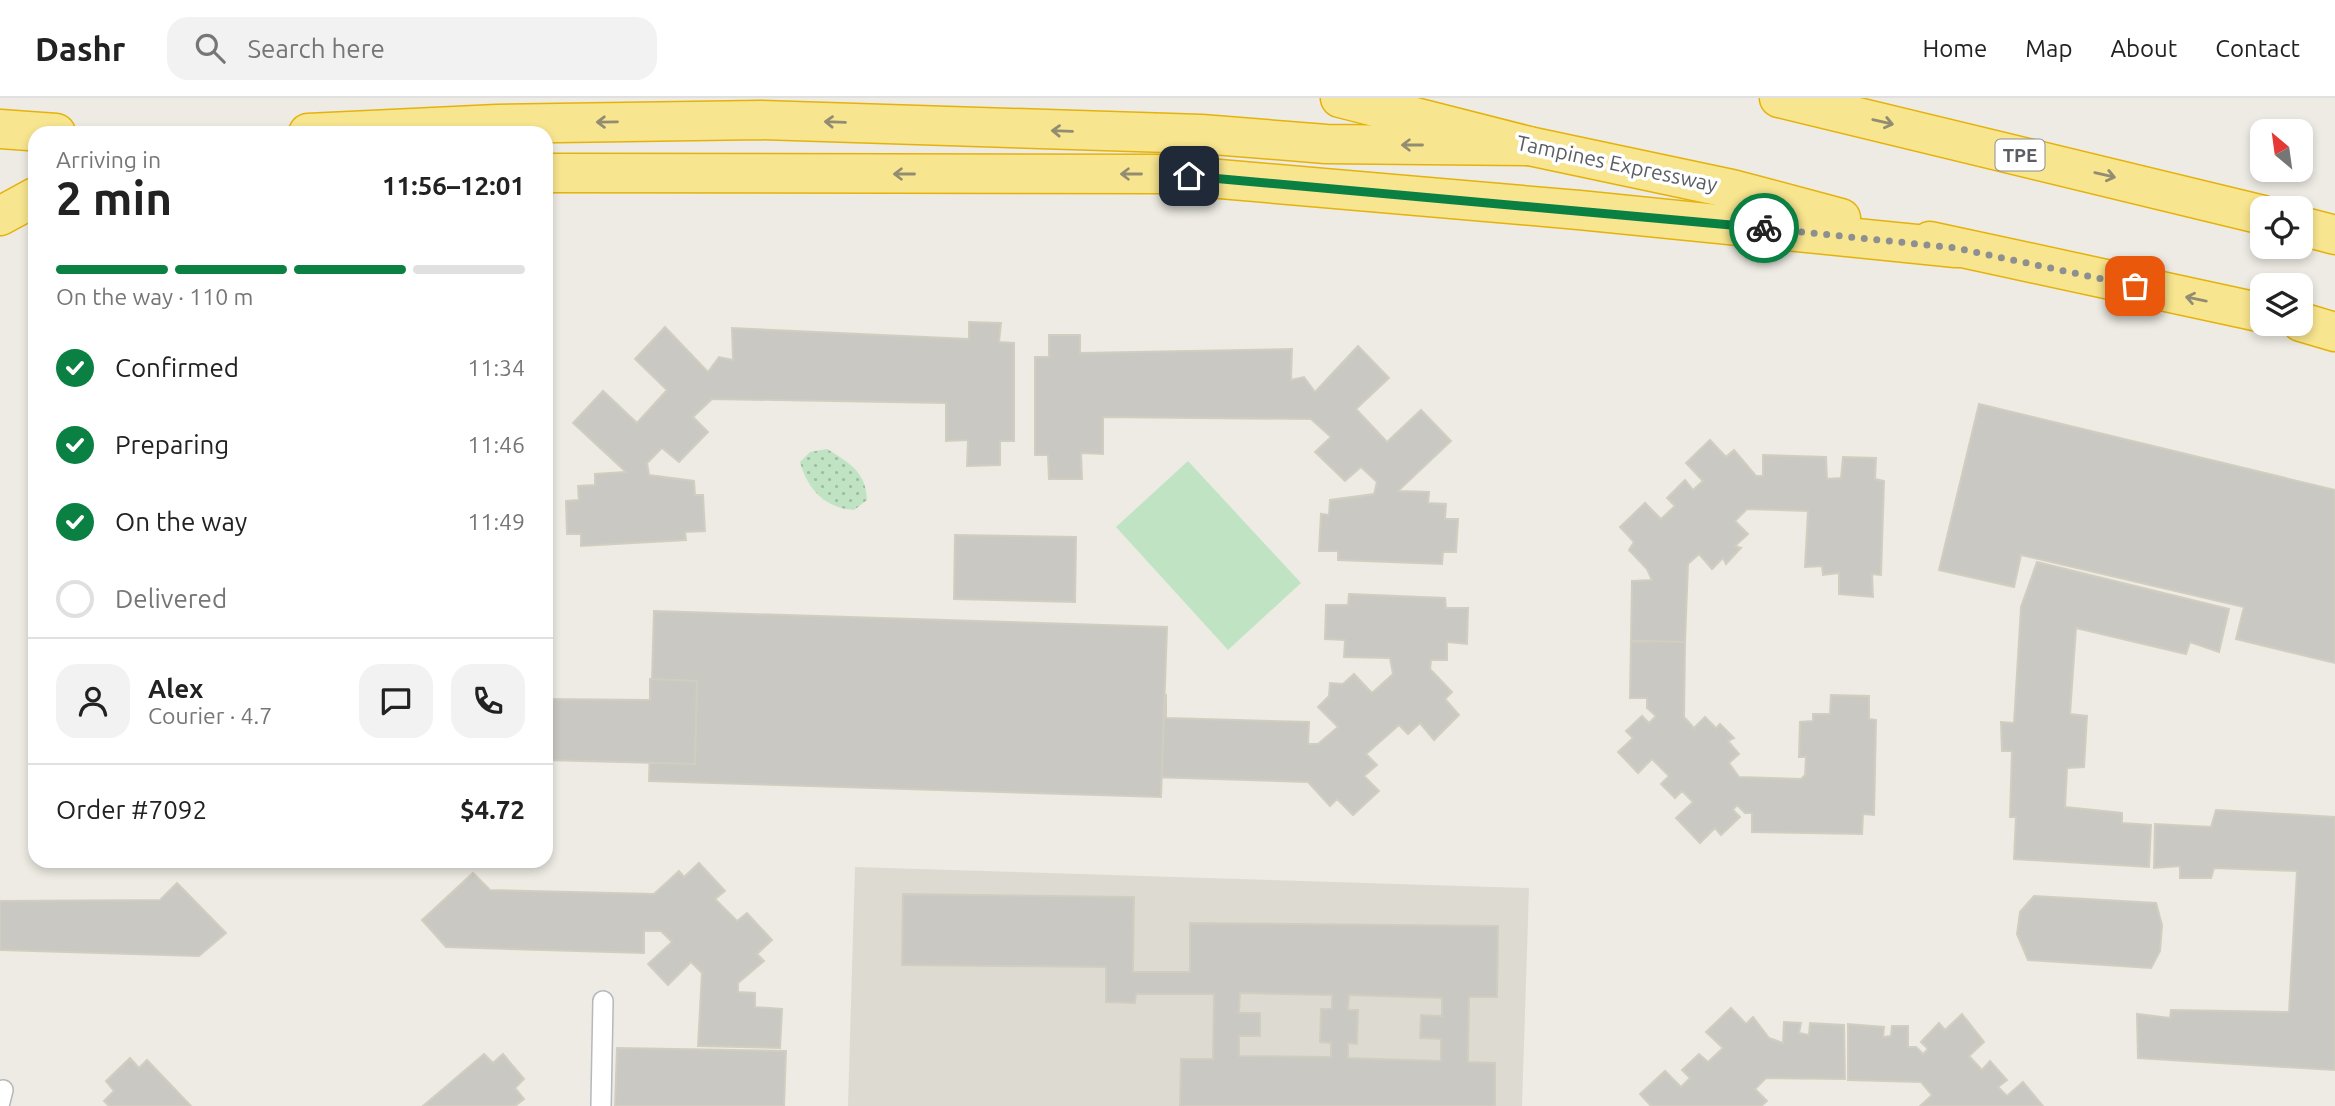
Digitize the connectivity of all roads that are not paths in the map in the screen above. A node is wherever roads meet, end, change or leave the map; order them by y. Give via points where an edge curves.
1 (1340, 98) edge
2 (1779, 98) edge
3 (497, 124) junction
4 (467, 126) edge
5 (505, 126) edge
6 (0, 129) edge
7 (28, 131) edge
8 (553, 138) edge
9 (1529, 146) junction
10 (553, 173) edge
11 (701, 174) junction
12 (28, 201) edge
13 (2250, 212) edge
14 (0, 216) edge
15 (2313, 229) edge
16 (2335, 235) edge
17 (1956, 248) junction
18 (2250, 310) edge
19 (2313, 326) edge
20 (2335, 332) edge
21 (603, 1001) dead end
22 (601, 1106) edge

1 - 9 highway, Tampines Expressway
2 -> 13 highway, TPE
3 - 4 highway
3 - 5 highway
9 -> 3 highway via 1326,144 1201,134 760,120
6 - 7 highway
8 - 11 highway
9 - 17 highway, Tampines Expressway via 1732,189
10 - 11 highway
17 -> 11 highway via 1162,174
12 - 14 highway
15 - 16 highway
18 -> 17 highway, Tampines Expressway
19 - 20 highway
21 - 22 lane

